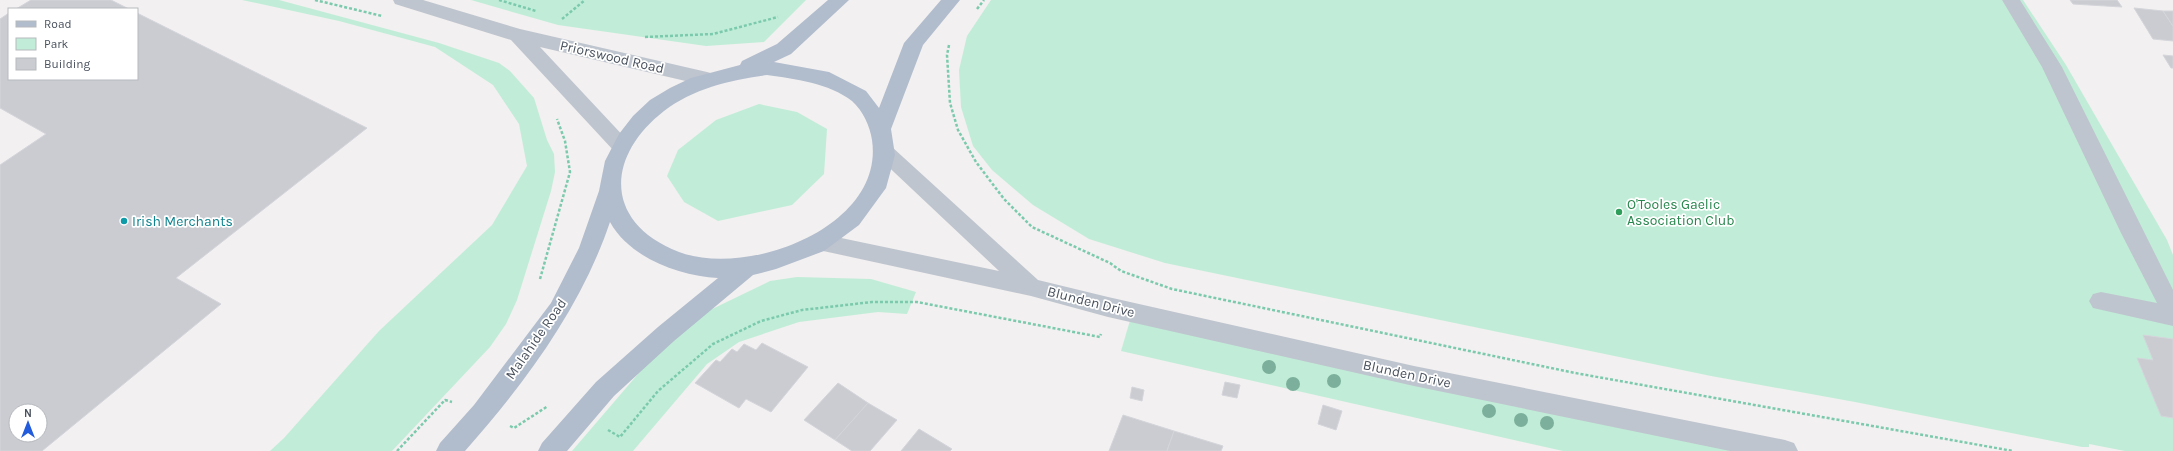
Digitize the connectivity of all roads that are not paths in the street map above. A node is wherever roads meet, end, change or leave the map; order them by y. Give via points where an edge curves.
1 (402, 0) edge
2 (840, 0) edge
3 (951, 0) edge
4 (2011, 0) edge
5 (518, 35) junction
6 (740, 70) junction
7 (707, 79) junction
8 (882, 128) junction
9 (621, 146) junction
10 (885, 152) junction
11 (610, 191) junction
12 (822, 243) junction
13 (746, 268) junction
14 (1031, 287) junction
15 (2101, 301) dead end
16 (2173, 312) edge
17 (2173, 316) edge
18 (449, 451) edge
19 (551, 451) edge
20 (1785, 451) edge

1 - 5 street, Priorswood Road
2 - 6 main road via 784,49
3 - 8 main road via 914,43
4 - 16 street via 2052,66
5 - 7 street, Priorswood Road
5 - 9 street, Priorswood Road
6 - 7 main road
6 - 8 main road via 793,69 827,77 850,89 866,102
7 - 9 main road via 678,92 653,109
8 - 10 main road
9 - 11 main road via 611,177
10 - 12 main road via 880,180 860,213
10 - 14 street, Blunden Drive
11 - 13 main road via 615,211 625,229 645,248 685,265 715,269
11 - 18 main road, Malahide Road via 590,248 559,310 483,413
12 - 13 main road via 793,257
12 - 14 street, Blunden Drive
13 - 19 main road via 604,389
14 - 20 street, Blunden Drive via 1115,309 1398,372
15 - 17 street

